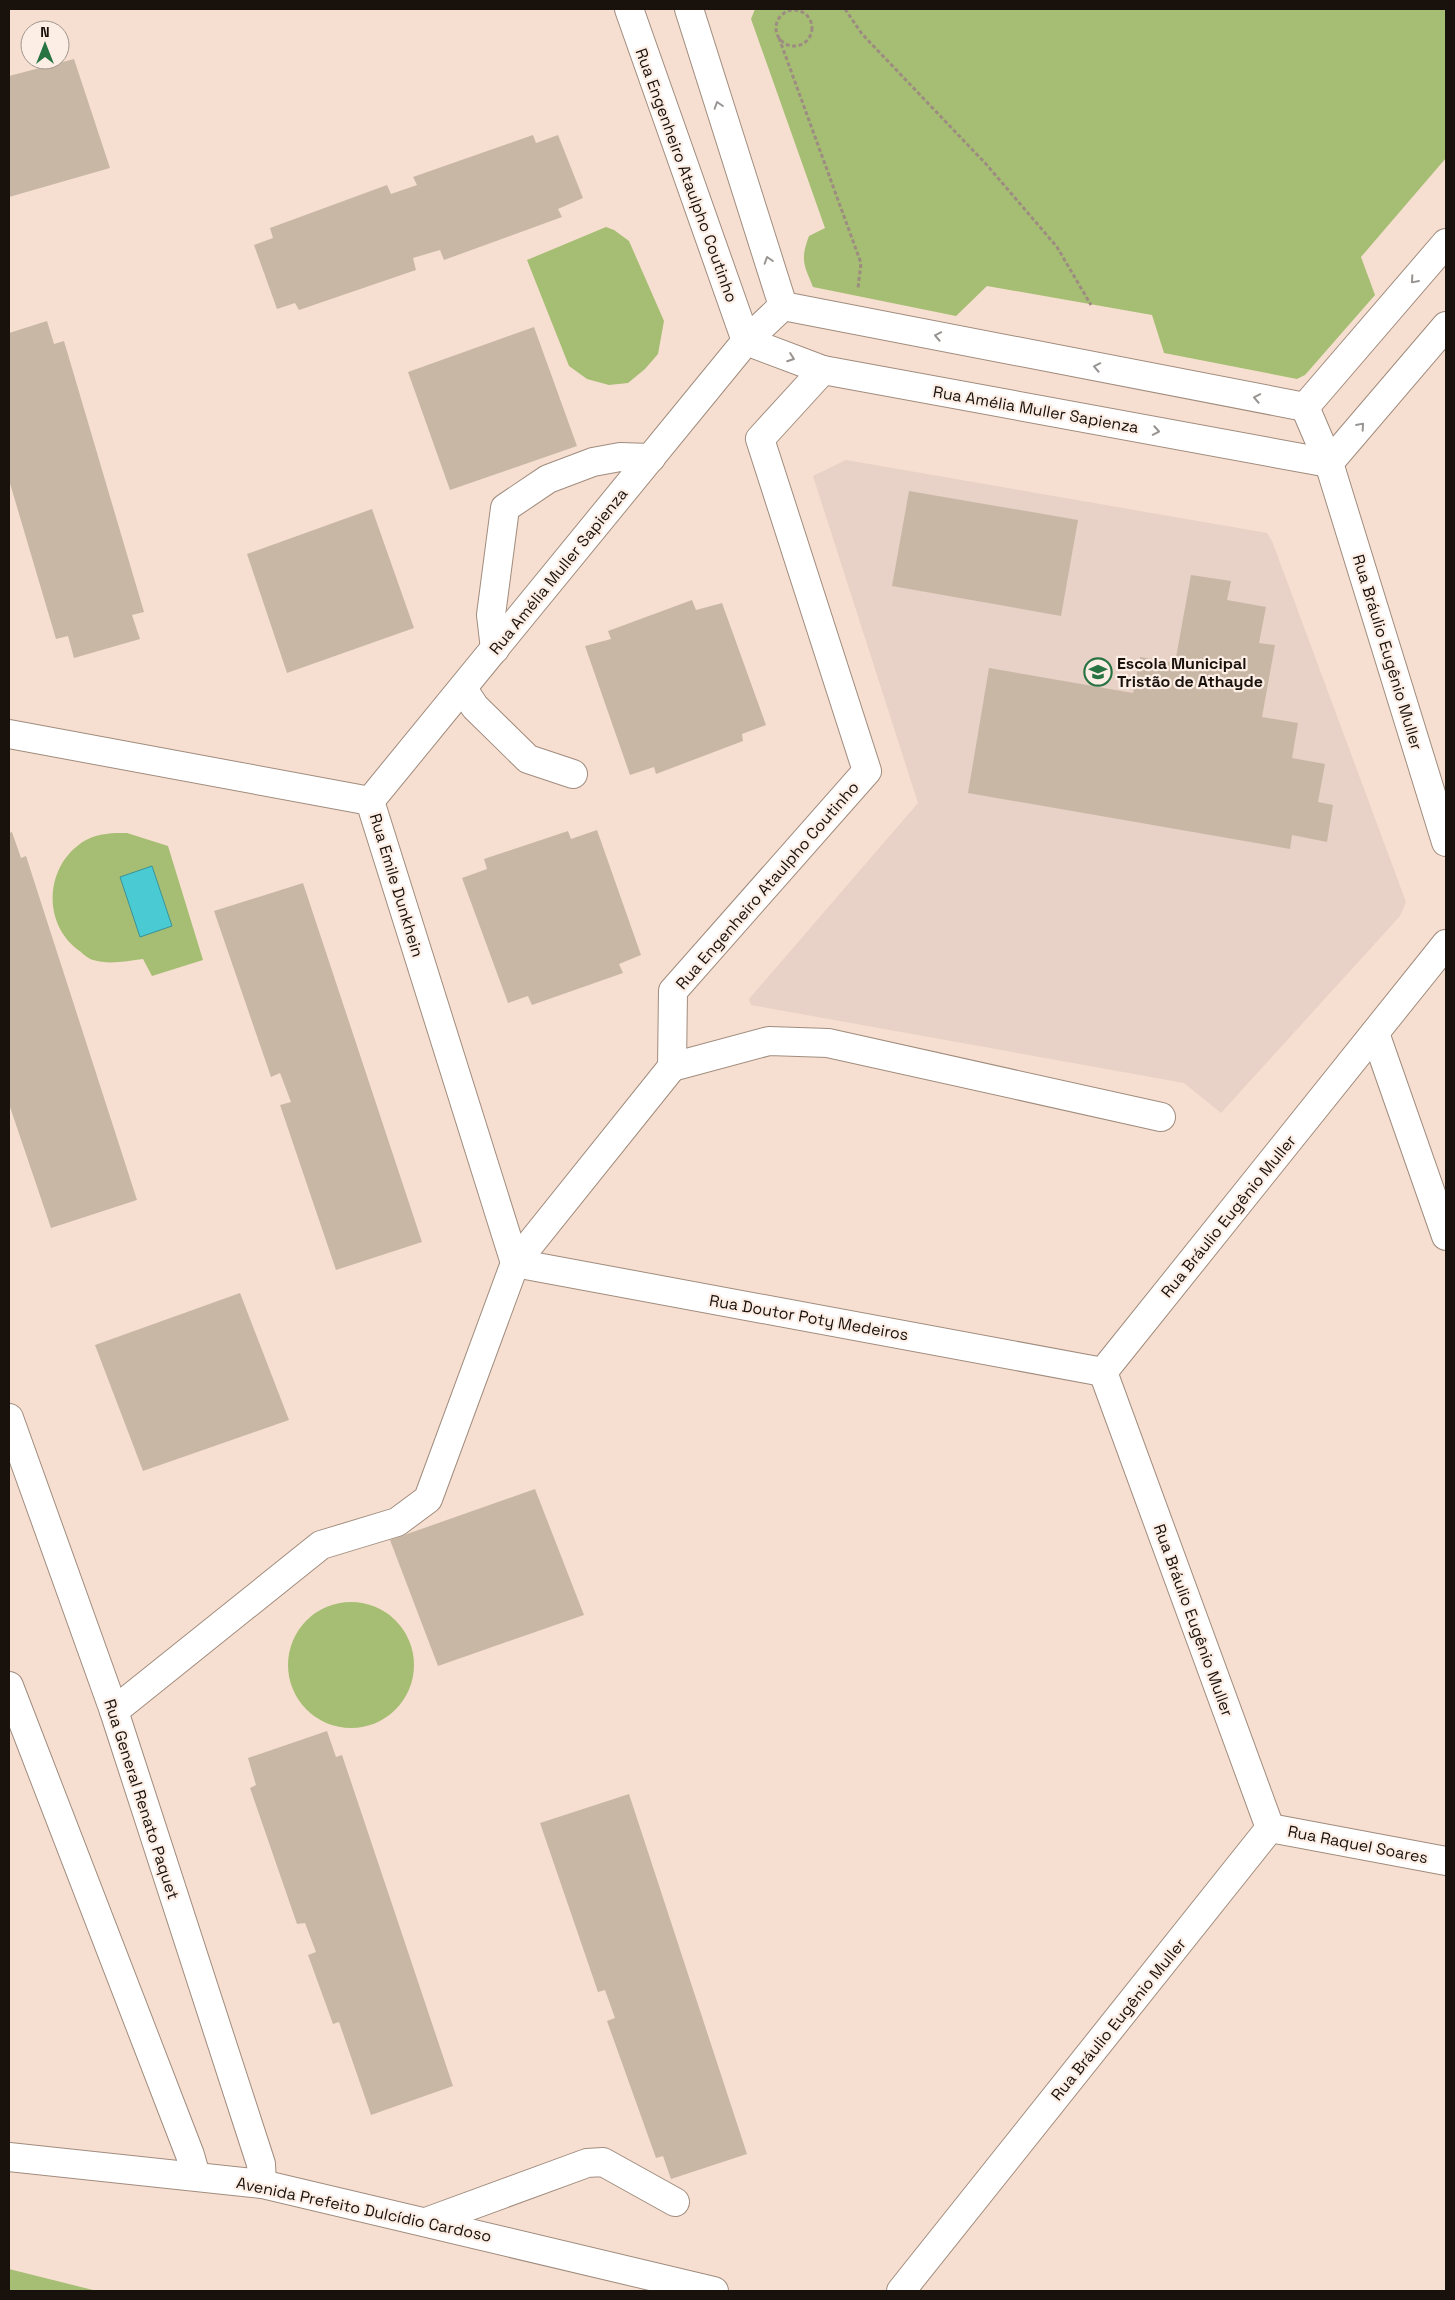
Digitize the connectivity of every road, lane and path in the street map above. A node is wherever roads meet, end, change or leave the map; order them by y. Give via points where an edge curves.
1 (628, 9) edge
2 (689, 9) edge
3 (845, 9) edge
4 (779, 38) junction
5 (1446, 243) edge
6 (857, 297) dead end
7 (1091, 305) dead end
8 (783, 306) junction
9 (1446, 326) edge
10 (746, 341) junction
11 (823, 370) junction
12 (1305, 407) junction
13 (651, 458) junction
14 (1329, 463) junction
15 (495, 649) junction
16 (463, 689) junction
17 (9, 734) edge
18 (573, 774) dead end
19 (370, 801) junction
20 (1446, 842) edge
21 (1446, 944) edge
22 (1376, 1034) junction
23 (672, 1067) junction
24 (1161, 1116) dead end
25 (1446, 1236) edge
26 (515, 1263) junction
27 (1103, 1372) junction
28 (9, 1418) edge
29 (9, 1686) edge
30 (114, 1711) junction
31 (1270, 1828) junction
32 (1446, 1861) edge
33 (9, 2157) edge
34 (196, 2176) junction
35 (262, 2184) junction
36 (674, 2202) dead end
37 (426, 2222) junction
38 (714, 2291) edge
39 (901, 2291) edge

1 - 10 street, Rua Engenheiro Ataulpho Coutinho
8 -> 2 street
3 - 7 path via 862,34 986,164 1057,247
4 - 4 path via 788,46 806,43 812,33 811,20 802,11 784,13 777,22
4 - 6 path via 861,263
5 -> 12 street
8 - 10 street, Rua Amélia Muller Sapienza
12 -> 8 street
14 -> 9 street
10 -> 11 street, Rua Amélia Muller Sapienza
10 - 13 street, Rua Amélia Muller Sapienza
11 -> 14 street, Rua Amélia Muller Sapienza
11 - 23 street, Rua Engenheiro Ataulpho Coutinho via 760,439 867,771 673,991
12 - 14 street, Rua Bráulio Eugênio Muller
13 - 15 street, Rua Amélia Muller Sapienza
13 - 15 street via 620,456 593,462 548,479 505,508 491,615
14 - 20 street, Rua Bráulio Eugênio Muller
15 - 16 street, Rua Amélia Muller Sapienza
16 - 18 street via 475,708 528,758
16 - 19 street, Rua Amélia Muller Sapienza
17 - 19 street, Rua Emile Dunkhein
19 - 26 street, Rua Emile Dunkhein
21 - 22 street, Rua Bráulio Eugênio Muller
22 - 25 street
22 - 27 street, Rua Bráulio Eugênio Muller
23 - 24 street via 769,1042 828,1043
23 - 26 street
26 - 27 street, Rua Doutor Poty Medeiros
26 - 30 street via 428,1498 397,1522 321,1545
27 - 31 street, Rua Bráulio Eugênio Muller
28 - 30 street, Rua General Renato Paquet
29 - 34 street
30 - 35 street, Rua General Renato Paquet via 260,2164
31 - 32 street, Rua Raquel Soares
31 - 39 street, Rua Bráulio Eugênio Muller
33 - 34 street, Avenida Prefeito Dulcídio Cardoso
34 - 35 street, Avenida Prefeito Dulcídio Cardoso
35 - 37 street, Avenida Prefeito Dulcídio Cardoso
36 - 37 street via 603,2162 587,2163
37 - 38 street, Avenida Prefeito Dulcídio Cardoso

